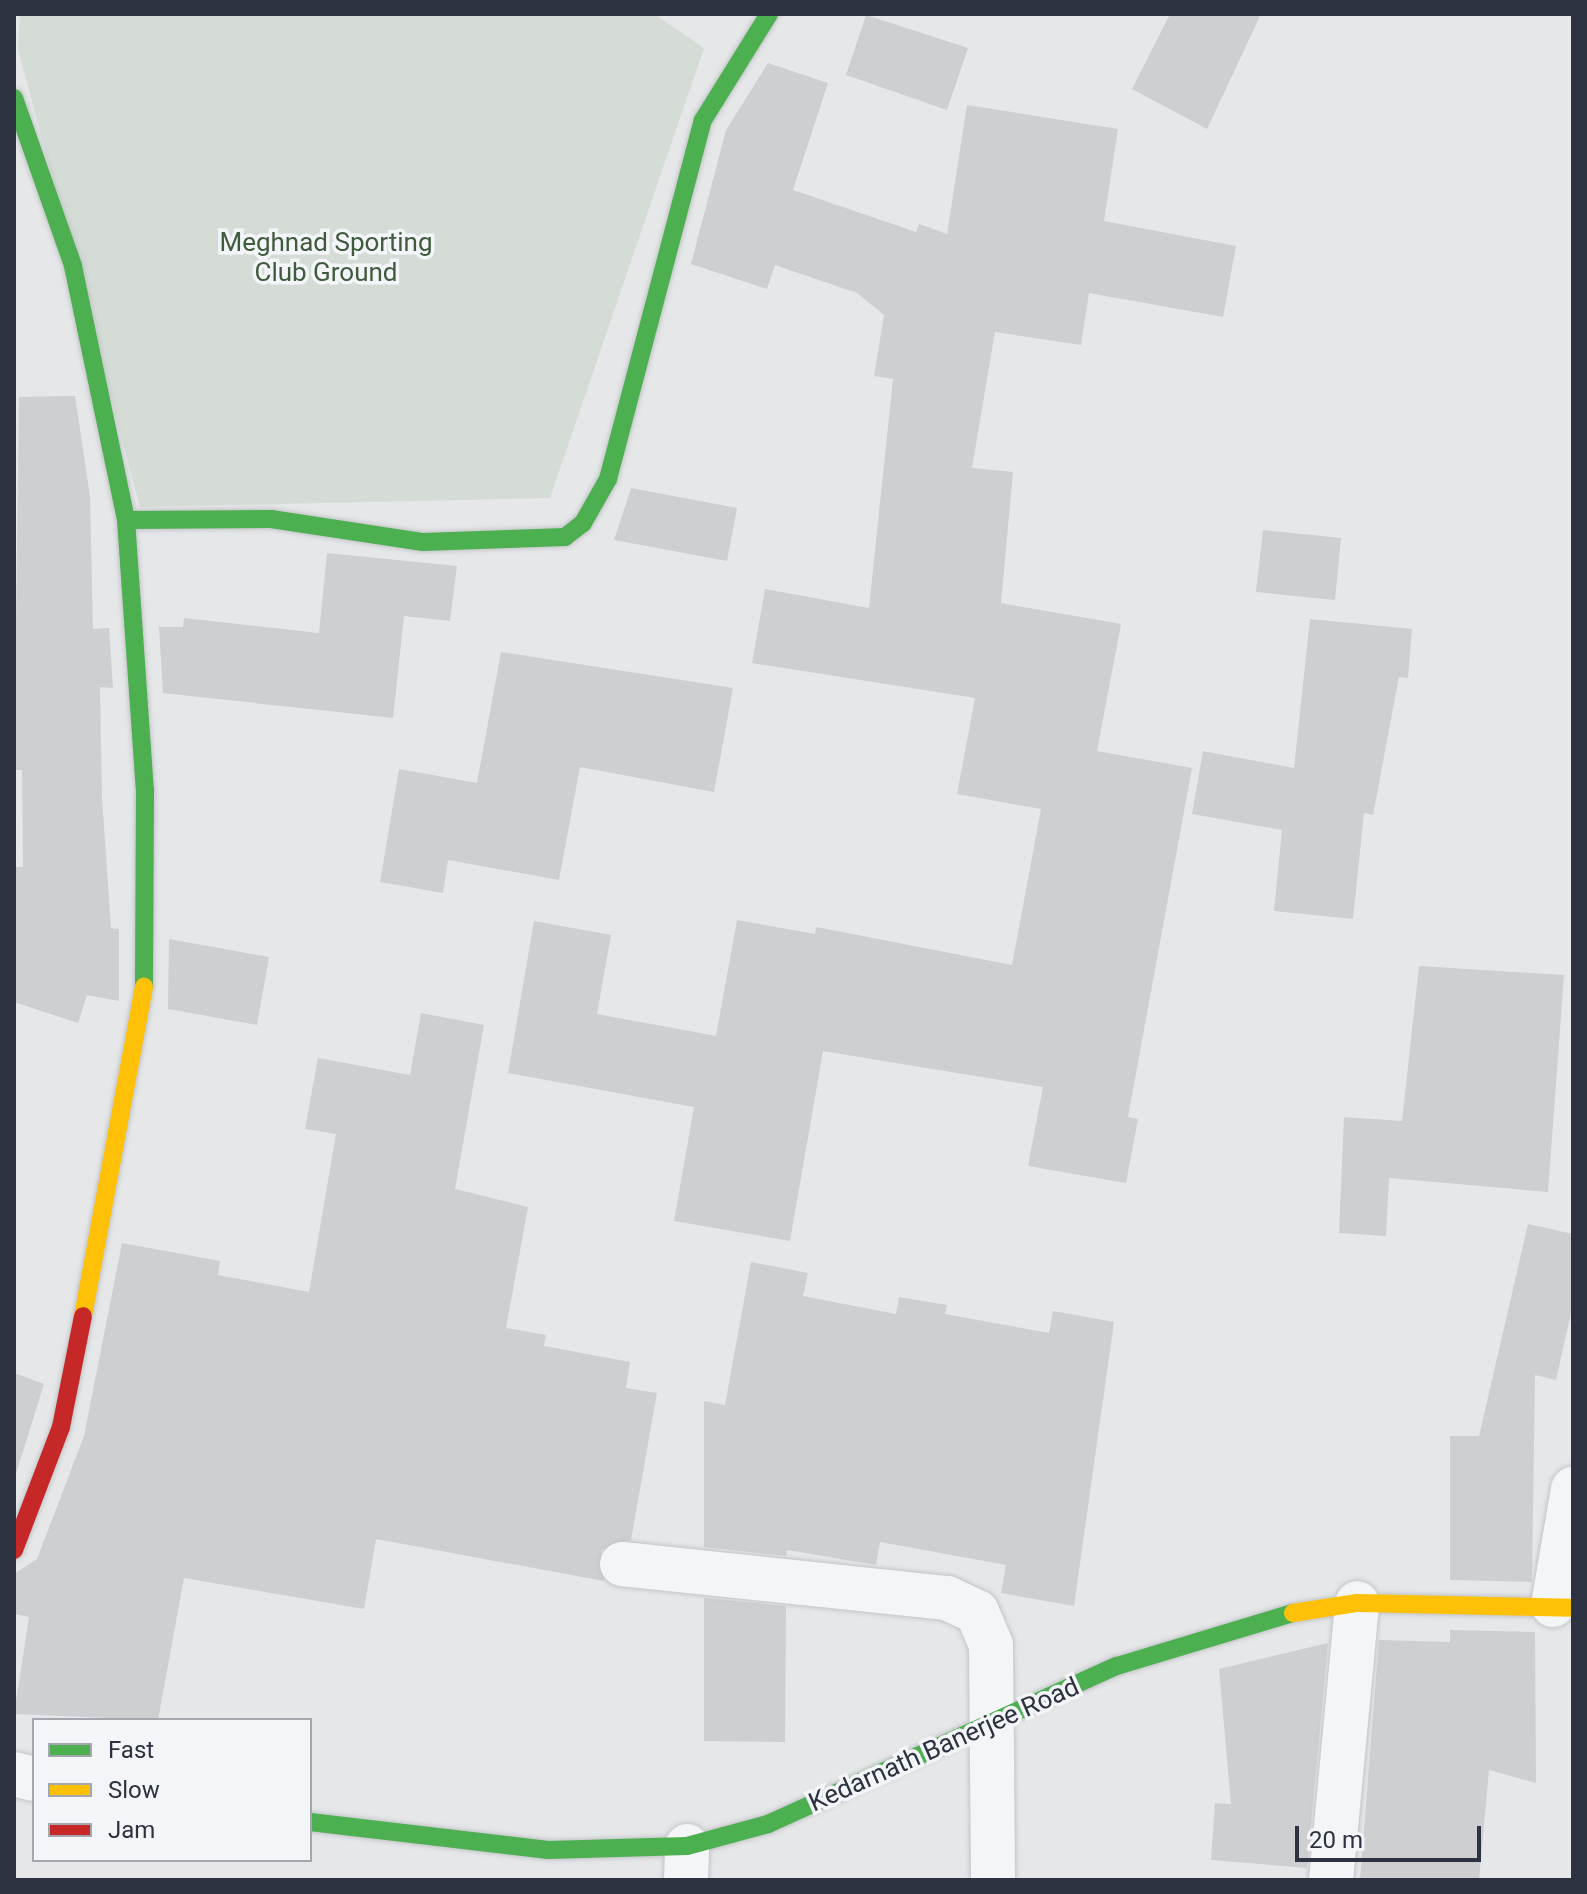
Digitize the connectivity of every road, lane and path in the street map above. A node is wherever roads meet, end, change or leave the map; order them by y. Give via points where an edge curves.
1 (769, 14) edge
2 (14, 98) edge
3 (126, 520) junction
4 (1573, 1489) edge
5 (14, 1550) edge
6 (622, 1564) dead end
7 (1357, 1603) junction
8 (1563, 1607) edge
9 (995, 1725) junction
10 (312, 1822) edge
11 (687, 1863) edge
12 (993, 1880) edge
13 (1331, 1880) edge

1 - 3 street via 703,120 608,479 583,523 565,537 423,542 271,519
2 - 3 street via 73,266
3 - 5 street via 145,790 144,1002 61,1427
4 - 8 street
6 - 9 street via 947,1598 977,1612 991,1645
7 - 8 street, Kedarnath Banerjee Road
7 - 9 street, Kedarnath Banerjee Road via 1259,1619 1131,1662
7 - 13 street
9 - 11 street, Kedarnath Banerjee Road
9 - 12 street
10 - 11 street, Kedarnath Banerjee Road

